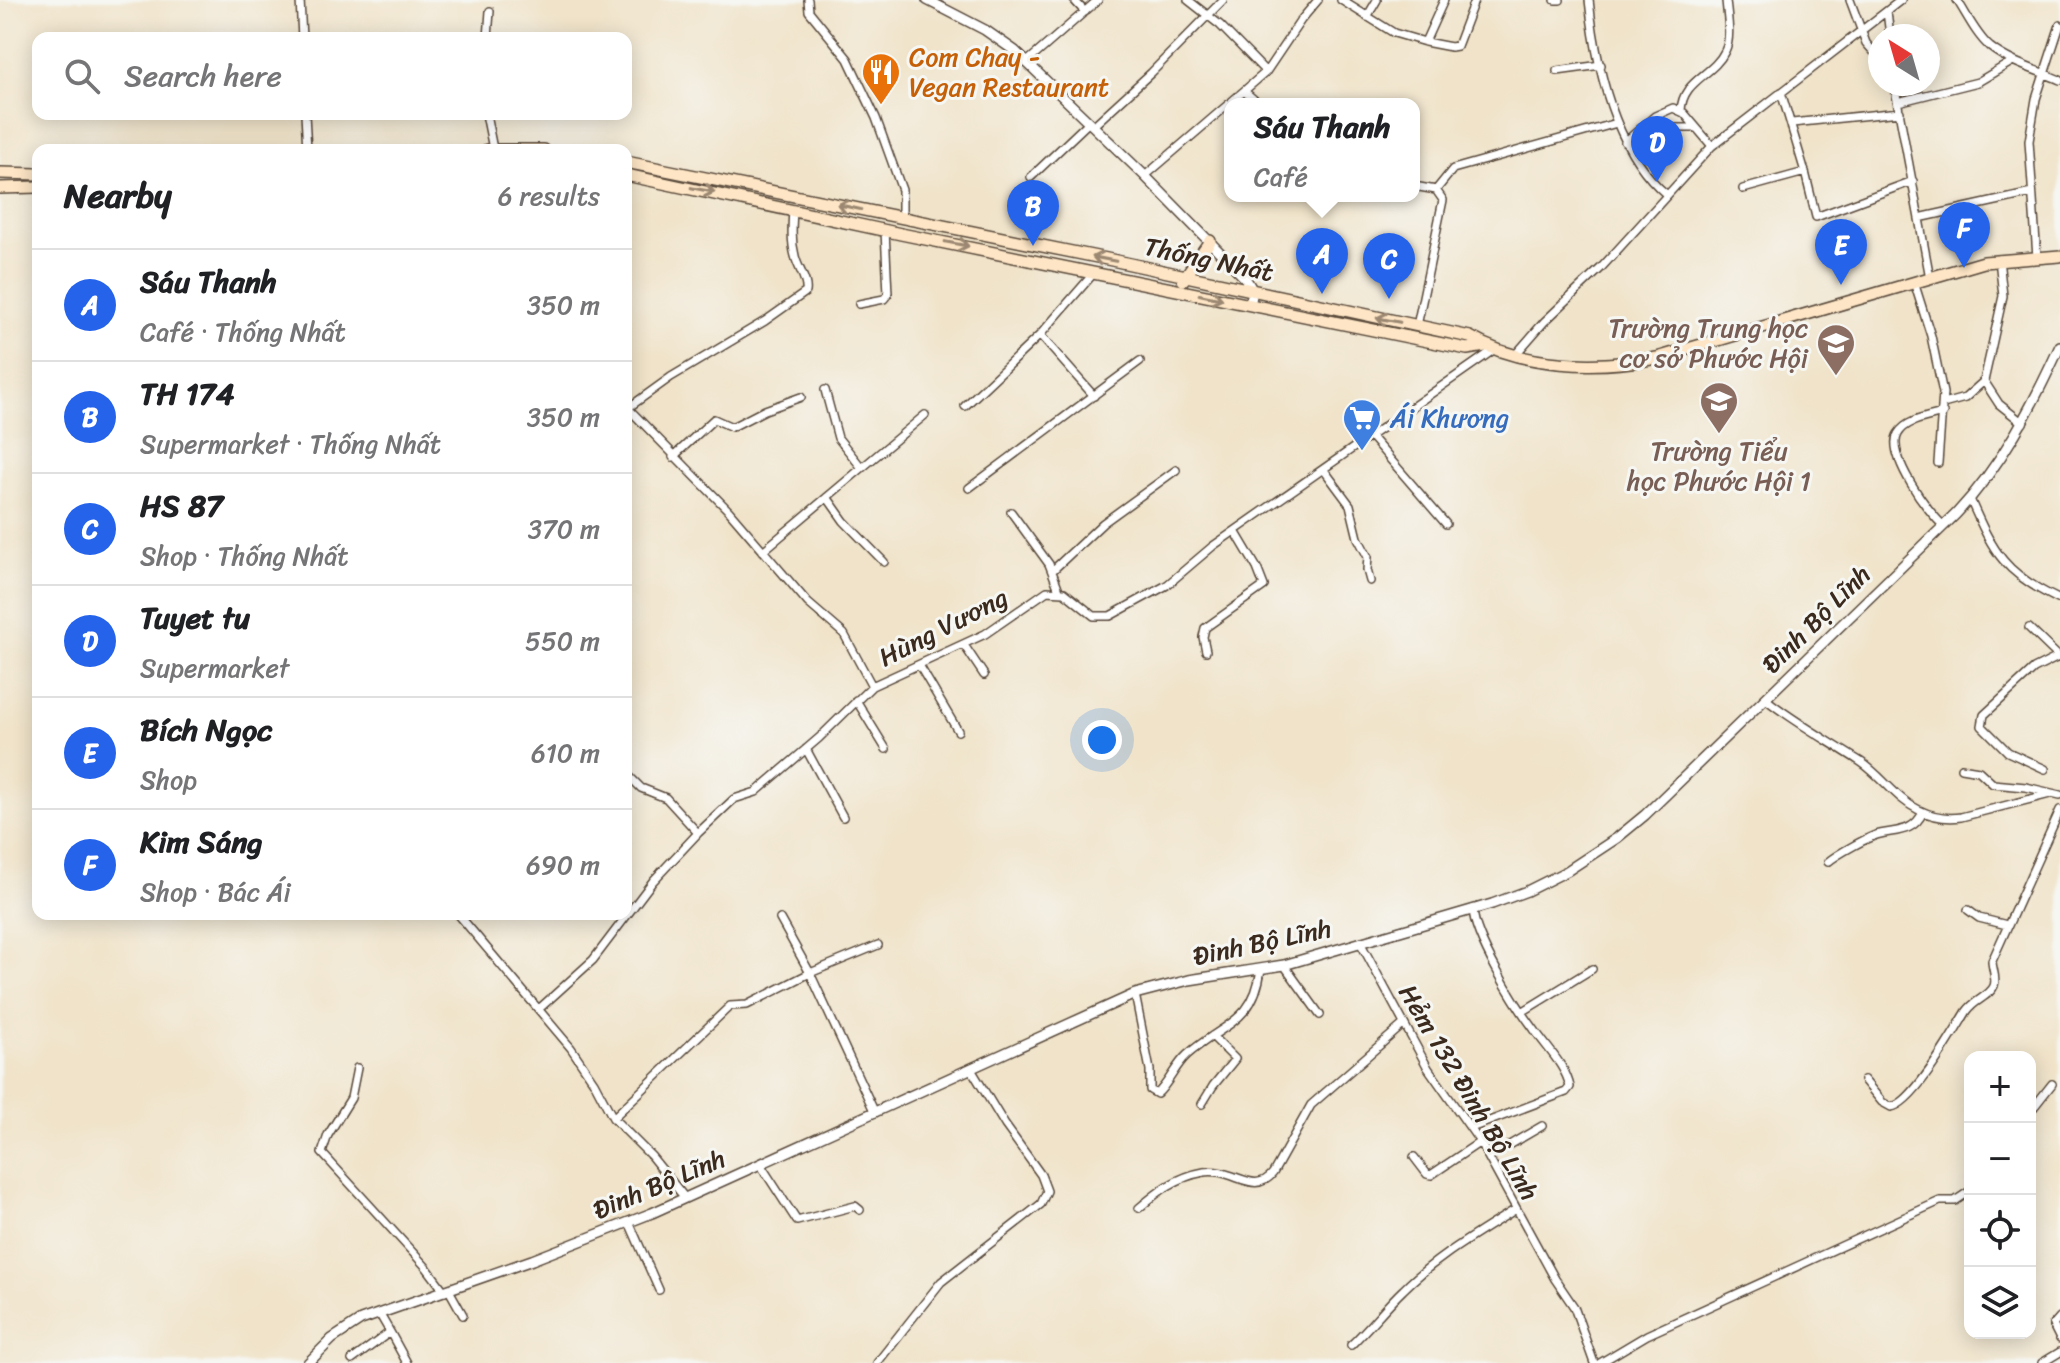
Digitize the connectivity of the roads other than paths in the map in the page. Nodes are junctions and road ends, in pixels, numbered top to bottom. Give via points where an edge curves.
1 (300, 0) edge
2 (808, 0) edge
3 (927, 0) edge
4 (1074, 0) edge
5 (1098, 0) edge
6 (1188, 0) edge
7 (1223, 0) edge
8 (1318, 0) edge
9 (1341, 0) edge
10 (1377, 0) edge
11 (1444, 0) edge
12 (1589, 0) edge
13 (1726, 0) edge
14 (1850, 0) edge
15 (1901, 0) edge
16 (1957, 0) edge
17 (1474, 1) edge
18 (490, 11) dead end
19 (1887, 11) junction
20 (1085, 12) junction
21 (1208, 14) junction
22 (1367, 17) junction
23 (1889, 24) edge
24 (2060, 25) edge
25 (1860, 30) junction
26 (302, 32) edge
27 (488, 32) edge
28 (1425, 42) junction
29 (1868, 45) edge
30 (2013, 61) junction
31 (1027, 62) junction
32 (1601, 65) junction
33 (1557, 71) dead end
34 (1266, 72) junction
35 (2044, 72) junction
36 (2060, 80) edge
37 (1244, 91) junction
38 (1781, 92) junction
39 (1897, 96) edge
40 (1236, 98) edge
41 (1252, 98) edge
42 (1898, 102) junction
43 (1224, 108) edge
44 (1681, 111) junction
45 (1900, 112) junction
46 (305, 120) edge
47 (487, 120) edge
48 (1648, 122) junction
49 (1617, 123) junction
50 (1792, 123) junction
51 (1091, 124) junction
52 (1696, 128) junction
53 (1625, 142) junction
54 (307, 144) edge
55 (492, 144) edge
56 (1712, 146) junction
57 (632, 163) edge
58 (1805, 172) junction
59 (0, 173) edge
60 (32, 174) edge
61 (632, 176) edge
62 (1145, 176) junction
63 (1031, 177) dead end
64 (1913, 181) junction
65 (32, 187) edge
66 (1420, 187) edge
67 (0, 188) edge
68 (1743, 189) dead end
69 (1436, 190) junction
70 (2032, 193) junction
71 (1666, 194) junction
72 (793, 210) junction
73 (1919, 218) junction
74 (902, 219) junction
75 (933, 225) junction
76 (885, 230) junction
77 (930, 239) junction
78 (1210, 241) junction
79 (2060, 256) edge
80 (2037, 258) junction
81 (1999, 259) junction
82 (1095, 273) junction
83 (1184, 277) junction
84 (1930, 278) junction
85 (1914, 282) junction
86 (1178, 290) junction
87 (1253, 291) junction
88 (859, 304) dead end
89 (1250, 305) junction
90 (1417, 326) junction
91 (1040, 335) junction
92 (2060, 346) edge
93 (1490, 347) junction
94 (1516, 354) junction
95 (1140, 361) dead end
96 (1984, 381) junction
97 (825, 390) dead end
98 (1094, 396) junction
99 (801, 397) dead end
100 (632, 404) edge
101 (965, 406) dead end
102 (1943, 409) junction
103 (632, 412) edge
104 (925, 415) dead end
105 (2023, 423) junction
106 (1371, 437) junction
107 (673, 457) junction
108 (1938, 463) dead end
109 (862, 468) junction
110 (1176, 470) dead end
111 (1324, 470) junction
112 (969, 488) dead end
113 (827, 497) junction
114 (1970, 499) junction
115 (1011, 512) dead end
116 (1446, 524) dead end
117 (1944, 526) junction
118 (1235, 531) junction
119 (763, 551) junction
120 (884, 562) dead end
121 (1053, 570) junction
122 (1370, 581) dead end
123 (1059, 590) junction
124 (2060, 600) edge
125 (2029, 628) dead end
126 (964, 645) junction
127 (1206, 651) dead end
128 (2059, 658) edge
129 (919, 665) junction
130 (984, 675) dead end
131 (872, 686) junction
132 (856, 700) junction
133 (1767, 700) junction
134 (958, 731) dead end
135 (806, 749) junction
136 (886, 749) dead end
137 (1961, 768) dead end
138 (2045, 769) dead end
139 (632, 779) edge
140 (2050, 794) junction
141 (2060, 795) edge
142 (2060, 810) edge
143 (1923, 812) junction
144 (843, 817) dead end
145 (698, 833) junction
146 (1828, 862) dead end
147 (632, 909) edge
148 (1473, 909) junction
149 (1968, 910) dead end
150 (780, 919) dead end
151 (463, 920) edge
152 (623, 920) edge
153 (2007, 925) junction
154 (1360, 942) junction
155 (878, 945) dead end
156 (1284, 965) junction
157 (1261, 969) junction
158 (1592, 969) dead end
159 (810, 973) junction
160 (1135, 994) junction
161 (540, 1008) junction
162 (1522, 1012) junction
163 (1320, 1015) dead end
164 (1404, 1024) junction
165 (1212, 1036) junction
166 (357, 1068) dead end
167 (971, 1069) junction
168 (1864, 1080) dead end
169 (2052, 1084) dead end
170 (1202, 1104) dead end
171 (2036, 1104) edge
172 (875, 1113) junction
173 (613, 1118) junction
174 (1542, 1126) dead end
175 (1471, 1128) junction
176 (1480, 1142) junction
177 (1414, 1157) dead end
178 (1489, 1157) junction
179 (760, 1164) junction
180 (1964, 1195) edge
181 (685, 1198) junction
182 (1139, 1208) dead end
183 (1516, 1209) junction
184 (860, 1210) dead end
185 (629, 1222) junction
186 (659, 1290) dead end
187 (447, 1291) junction
188 (379, 1313) junction
189 (463, 1315) dead end
190 (2060, 1317) edge
191 (390, 1332) junction
192 (2060, 1339) edge
193 (1351, 1345) dead end
194 (2060, 1352) edge
195 (352, 1360) dead end
196 (308, 1363) edge
197 (407, 1363) edge
198 (877, 1363) edge
199 (1594, 1363) edge
200 (1600, 1363) edge
201 (2042, 1363) edge

1 - 26 street
2 - 74 street via 811,15 842,50 876,118 902,190
3 - 31 street via 985,30
4 - 20 street
5 - 20 street
6 - 21 street
7 - 21 street
8 - 34 street
9 - 22 street
10 - 22 street
11 - 28 street
12 - 32 street
13 - 44 street via 1726,50 1689,86
14 - 25 street
15 - 19 street
16 - 30 street via 1984,41
17 - 28 street via 1457,46
18 - 27 street
19 - 23 street
19 - 25 street
20 - 31 street
21 - 34 street
21 - 51 street
22 - 28 street via 1403,37
24 - 35 street
25 - 29 street
25 - 38 street
30 - 35 street
30 - 42 street via 1978,82
31 - 51 street
32 - 33 street
32 - 49 street
34 - 37 street
35 - 36 street
35 - 70 street via 2029,141
37 - 40 street
37 - 41 street
38 - 50 street
38 - 56 street
39 - 42 street
42 - 45 street
43 - 62 street
44 - 48 street via 1667,109
44 - 52 street
45 - 50 street
45 - 64 street
46 - 54 street
47 - 55 street
48 - 52 street
48 - 53 street
49 - 53 street
49 - 69 street via 1453,169
50 - 58 street
51 - 62 street
51 - 63 street
52 - 56 street
53 - 71 street
56 - 71 street
74 -> 57 main road, Thống Nhất
58 - 64 street via 1816,217
58 - 68 street
59 - 60 main road
61 -> 72 main road, Thống Nhất
62 - 78 street
64 - 73 street
65 - 67 main road
66 - 69 street
69 - 90 street via 1443,200
70 - 73 street
70 - 80 street
71 - 94 street
72 - 76 main road, Thống Nhất
72 - 100 street via 795,256 806,292
73 - 84 street
74 - 75 main road, Thống Nhất
75 - 77 main road
83 -> 75 main road, Thống Nhất
76 - 77 main road, Thống Nhất
76 - 88 street via 888,294
77 -> 82 main road, Thống Nhất
78 - 83 main road
78 - 87 street
79 - 80 main road
80 - 81 main road
81 - 84 main road
81 - 96 street via 2003,296
82 - 86 main road, Thống Nhất
82 - 91 street
83 - 86 main road
83 - 87 main road, Thống Nhất
84 - 85 main road
85 - 94 main road via 1645,360 1564,362
85 - 102 street via 1941,380
86 -> 89 main road, Thống Nhất
87 - 89 street
90 -> 87 main road, Thống Nhất
89 - 93 main road, Thống Nhất via 1467,349
90 - 93 main road, Thống Nhất via 1470,337
91 - 98 street
91 - 101 street
92 - 105 street, Đinh Bộ Lĩnh
93 - 94 main road
93 - 106 street
95 - 98 street
96 - 102 street
96 - 105 street via 1999,404
97 - 109 street via 838,438
98 - 112 street
99 - 107 street via 732,427 714,419
102 - 108 street
102 - 117 street via 1905,426 1895,441 1918,495
103 - 107 street
104 - 109 street
105 - 114 street, Đinh Bộ Lĩnh
106 - 111 street
106 - 116 street
107 - 119 street
109 - 113 street
110 - 121 street via 1103,523
111 - 118 street
111 - 122 street via 1350,505 1368,557
113 - 119 street
113 - 120 street
114 - 117 street, Đinh Bộ Lĩnh
114 - 124 street via 2007,567
115 - 121 street
117 - 133 street, Đinh Bộ Lĩnh
118 - 123 street via 1167,585 1104,618
118 - 127 street via 1264,586 1205,628
119 - 131 street via 848,639
121 - 123 street
123 - 126 street, Hùng Vương via 1043,593
125 - 128 street
126 - 129 street, Hùng Vương
126 - 130 street
128 - 138 street via 2037,666 1981,722 2008,752
129 - 131 street, Hùng Vương
129 - 134 street
131 - 132 street, Hùng Vương
132 - 135 street, Hùng Vương
132 - 136 street
133 - 143 street via 1860,761
133 - 148 street, Đinh Bộ Lĩnh via 1617,838 1547,882
135 - 144 street
135 - 145 street, Hùng Vương via 756,792 734,799
137 - 140 street via 1979,771 1993,784
139 - 145 street via 666,798
140 - 141 street
140 - 143 street via 1950,819
142 - 153 street
143 - 146 street via 1915,825 1877,835
145 - 147 street, Hùng Vương
148 - 154 street, Đinh Bộ Lĩnh
148 - 162 street via 1479,937
149 - 153 street
150 - 159 street
151 - 161 street
152 - 161 street, Hùng Vương via 593,960
153 - 168 street via 1992,961 1993,988 1973,1003 1905,1101 1887,1105
154 - 156 street, Đinh Bộ Lĩnh
154 - 164 street, Hẻm 132 Đinh Bộ Lĩnh
155 - 159 street
156 - 157 street, Đinh Bộ Lĩnh
156 - 163 street
157 - 160 street, Đinh Bộ Lĩnh
157 - 165 street via 1253,1001
158 - 162 street
159 - 172 street
159 - 173 street via 747,1005 730,1006
160 - 165 street via 1152,1092 1160,1092 1185,1056
160 - 167 street, Đinh Bộ Lĩnh
161 - 173 street via 586,1070
162 - 175 street via 1566,1075 1569,1090
164 - 175 street, Hẻm 132 Đinh Bộ Lĩnh
164 - 182 street via 1311,1105 1264,1182 1206,1171 1173,1181
165 - 170 street via 1235,1059
166 - 187 street via 351,1098 322,1153
167 - 172 street, Đinh Bộ Lĩnh
167 - 198 street via 1046,1184 1045,1197 941,1282
169 - 171 street
172 - 179 street, Đinh Bộ Lĩnh
173 - 181 street
174 - 178 street
175 - 176 street, Hẻm 132 Đinh Bộ Lĩnh
176 - 177 street via 1431,1175
176 - 178 street, Hẻm 132 Đinh Bộ Lĩnh
178 - 183 street, Hẻm 132 Đinh Bộ Lĩnh
179 - 181 street, Đinh Bộ Lĩnh
179 - 184 street via 797,1221 855,1206
180 - 200 street via 1940,1201 1647,1335
181 - 185 street, Đinh Bộ Lĩnh
183 - 193 street via 1424,1271
183 - 199 street, Hẻm 132 Đinh Bộ Lĩnh via 1574,1307
185 - 186 street
185 - 187 street, Đinh Bộ Lĩnh
187 - 188 street, Đinh Bộ Lĩnh
187 - 189 street
188 - 191 street
188 - 196 street, Đinh Bộ Lĩnh via 342,1331
190 - 192 street via 2053,1325
191 - 195 street
191 - 197 street
194 - 201 street

